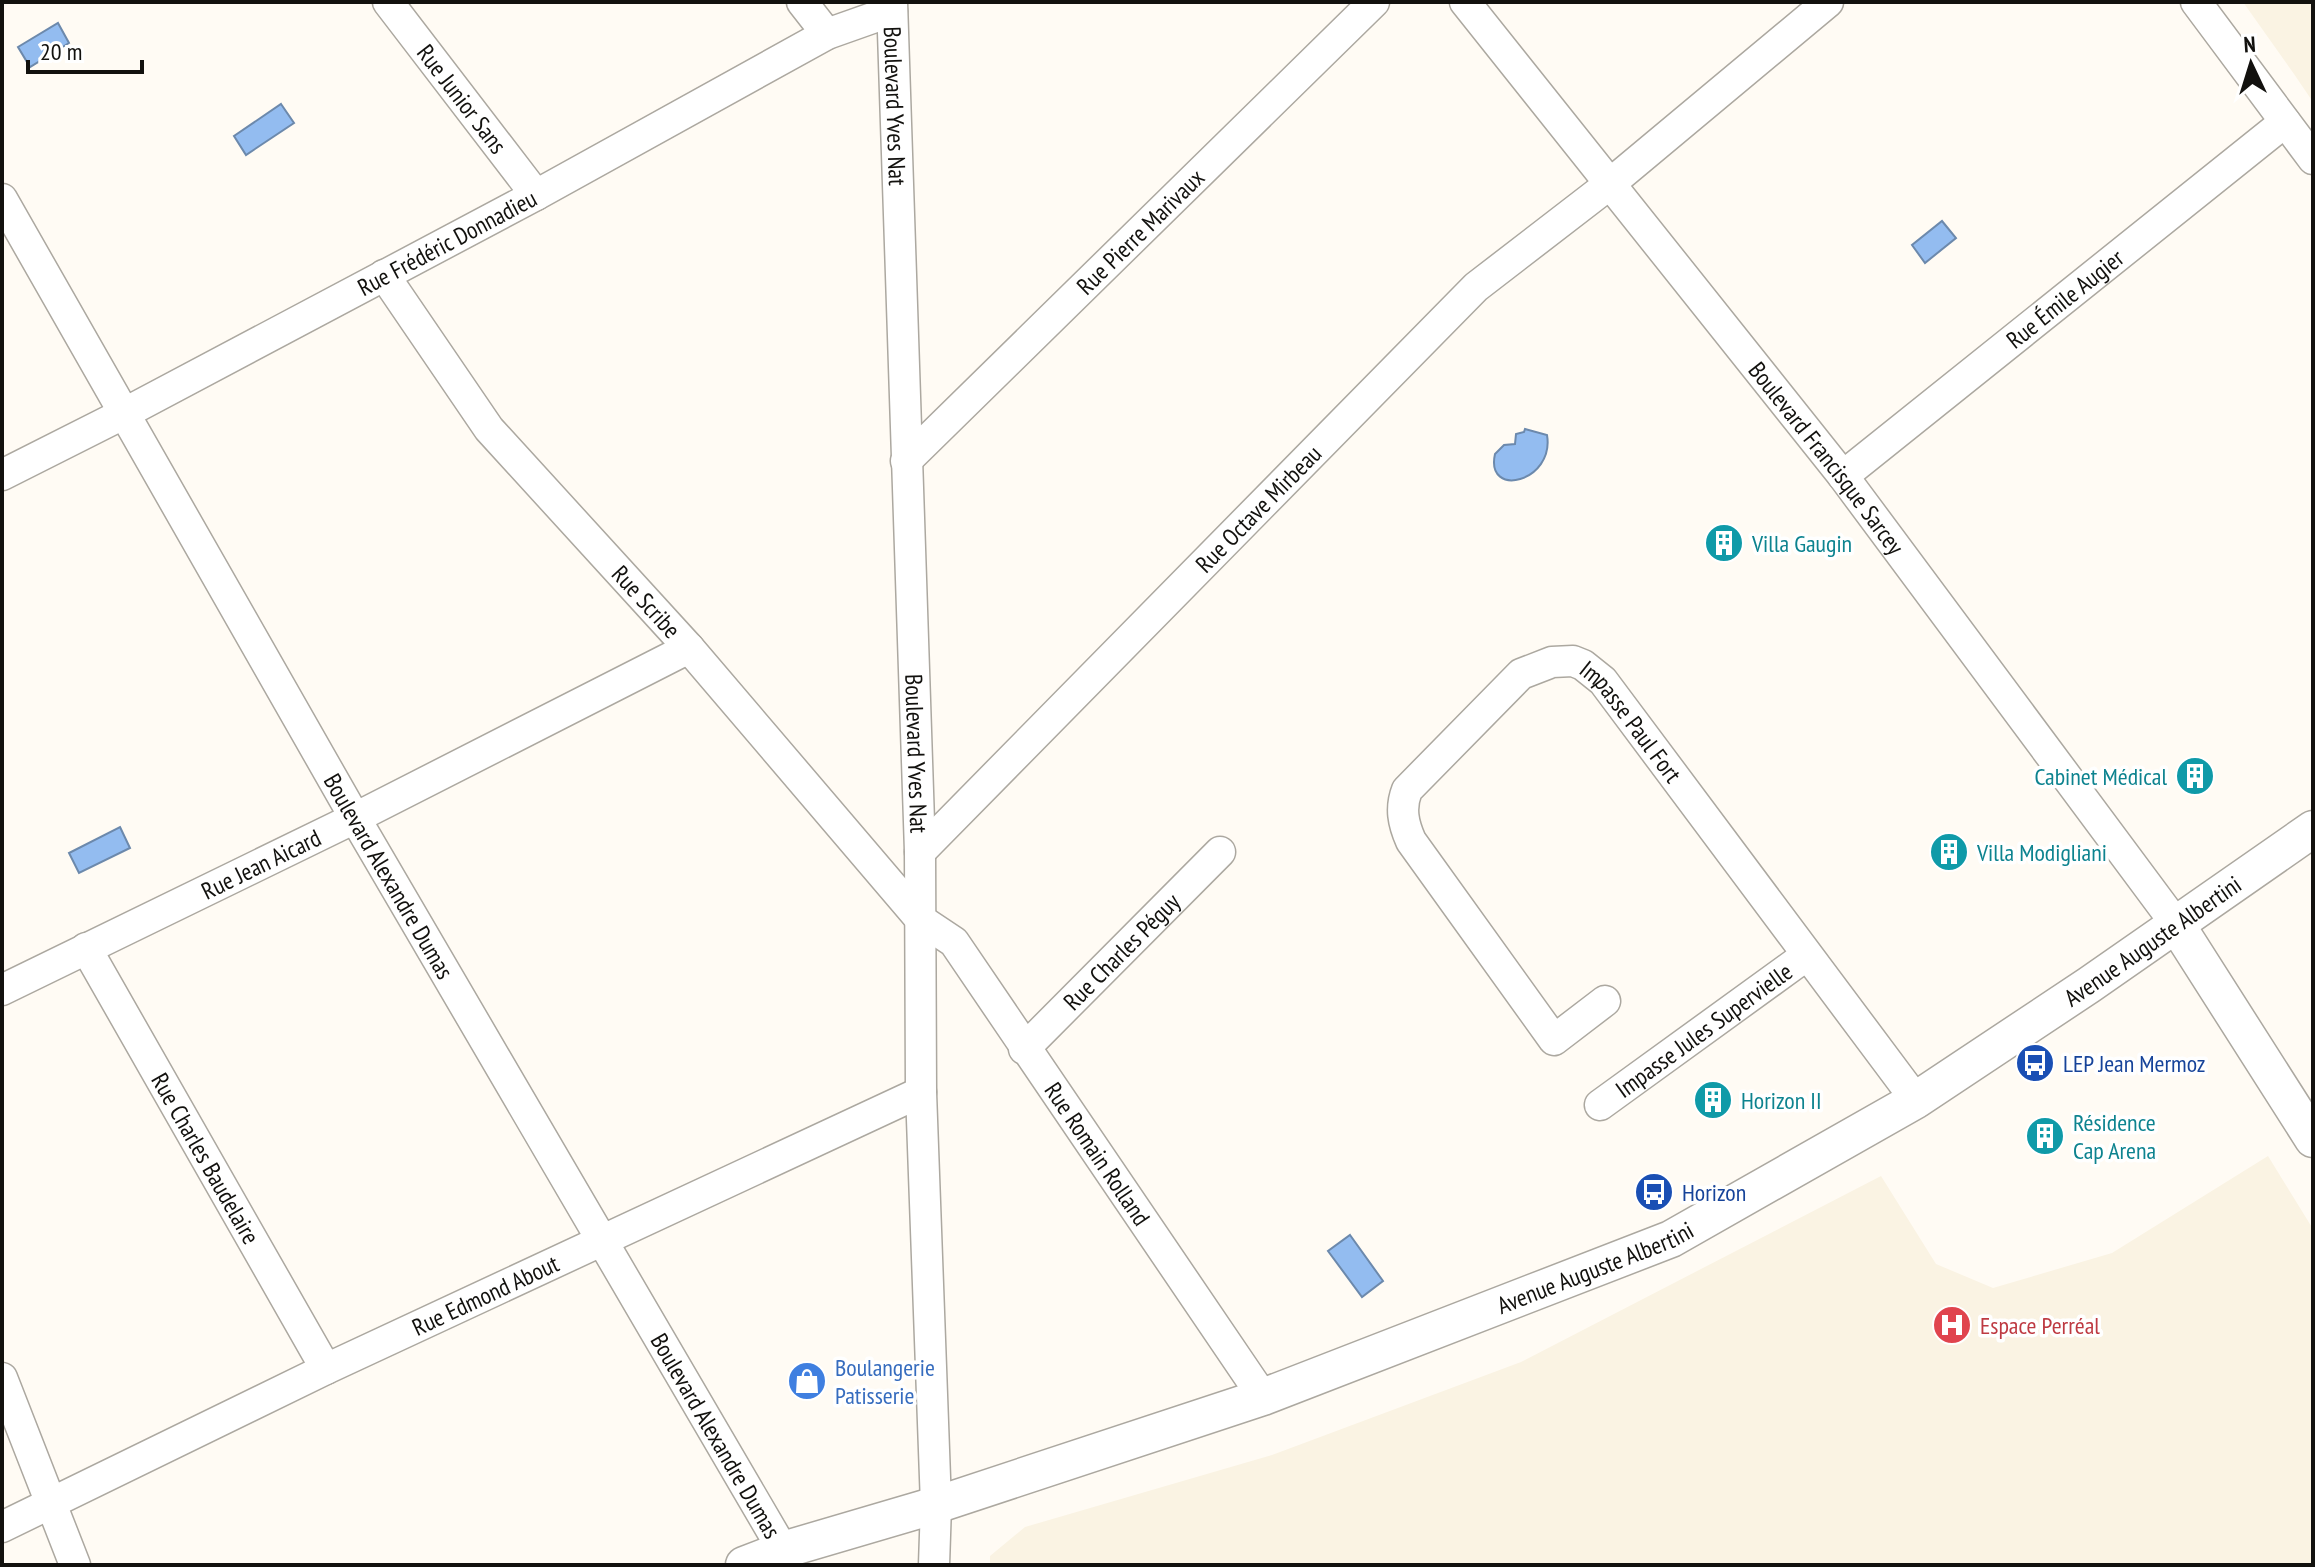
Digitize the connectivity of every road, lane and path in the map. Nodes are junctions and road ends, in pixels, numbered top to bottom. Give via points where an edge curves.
1 (388, 2) edge
2 (802, 2) edge
3 (1374, 2) edge
4 (1465, 2) edge
5 (1828, 2) edge
6 (2196, 2) edge
7 (892, 6) edge
8 (827, 34) junction
9 (2285, 122) junction
10 (2313, 159) edge
11 (1611, 183) junction
12 (536, 195) junction
13 (2, 199) edge
14 (384, 275) junction
15 (125, 413) junction
16 (906, 461) junction
17 (2, 475) edge
18 (1843, 476) junction
19 (689, 648) junction
20 (355, 818) junction
21 (2313, 829) edge
22 (920, 852) junction
23 (1220, 852) dead end
24 (921, 920) junction
25 (2176, 924) junction
26 (86, 948) junction
27 (1807, 955) junction
28 (2, 990) edge
29 (1605, 1001) dead end
30 (1024, 1049) junction
31 (921, 1092) junction
32 (1916, 1100) junction
33 (1600, 1105) dead end
34 (2313, 1139) edge
35 (602, 1240) junction
36 (326, 1369) junction
37 (2, 1378) edge
38 (1263, 1397) junction
39 (50, 1505) junction
40 (936, 1505) junction
41 (2, 1527) edge
42 (783, 1550) junction
43 (75, 1565) edge
44 (744, 1565) edge
45 (934, 1565) edge

1 - 12 street, Rue Junior Sans
2 - 8 street
3 - 16 street, Rue Pierre Marivaux
4 - 11 street, Boulevard Francisque Sarcey
5 - 11 street, Rue Octave Mirbeau
6 - 9 street
7 - 8 street, Rue Frédéric Donnadieu
7 - 16 street, Boulevard Yves Nat
8 - 12 street, Rue Frédéric Donnadieu
9 - 10 street
9 - 18 street, Rue Émile Augier
11 - 18 street, Boulevard Francisque Sarcey
11 - 22 street, Rue Octave Mirbeau via 1476,287
12 - 14 street, Rue Frédéric Donnadieu
13 - 15 street, Boulevard Alexandre Dumas
14 - 15 street, Rue Frédéric Donnadieu
14 - 19 street, Rue Scribe via 489,429
15 - 17 street, Rue Frédéric Donnadieu
15 - 20 street, Boulevard Alexandre Dumas
16 - 22 street, Boulevard Yves Nat
18 - 25 street, Boulevard Francisque Sarcey
19 - 20 street, Rue Jean Aicard
19 - 24 street, Rue Scribe
20 - 26 street, Rue Jean Aicard
20 - 35 street, Boulevard Alexandre Dumas
21 - 25 street, Avenue Auguste Albertini
22 - 24 street, Boulevard Yves Nat
23 - 30 street, Rue Charles Péguy
24 - 30 street, Rue Romain Rolland via 954,942
24 - 31 street, Boulevard Yves Nat
25 - 32 street, Avenue Auguste Albertini
25 - 34 street
26 - 28 street, Rue Jean Aicard
26 - 36 street, Rue Charles Baudelaire
27 - 29 street, Impasse Paul Fort via 1603,681 1573,661 1552,662 1521,674 1407,790 1402,815 1411,841 1554,1040
27 - 32 street, Impasse Paul Fort
27 - 33 street, Impasse Jules Supervielle
30 - 38 street, Rue Romain Rolland
31 - 35 street, Rue Edmond About
31 - 40 street, Boulevard Yves Nat
32 - 38 street, Avenue Auguste Albertini via 1671,1239
35 - 36 street, Rue Edmond About
35 - 42 street, Boulevard Alexandre Dumas
36 - 39 street, Rue Edmond About
37 - 39 street
38 - 40 street, Avenue Auguste Albertini
39 - 41 street, Rue Edmond About
39 - 43 street
40 - 42 street, Avenue Auguste Albertini
40 - 45 street, Boulevard Yves Nat
42 - 44 street, Avenue Auguste Albertini

